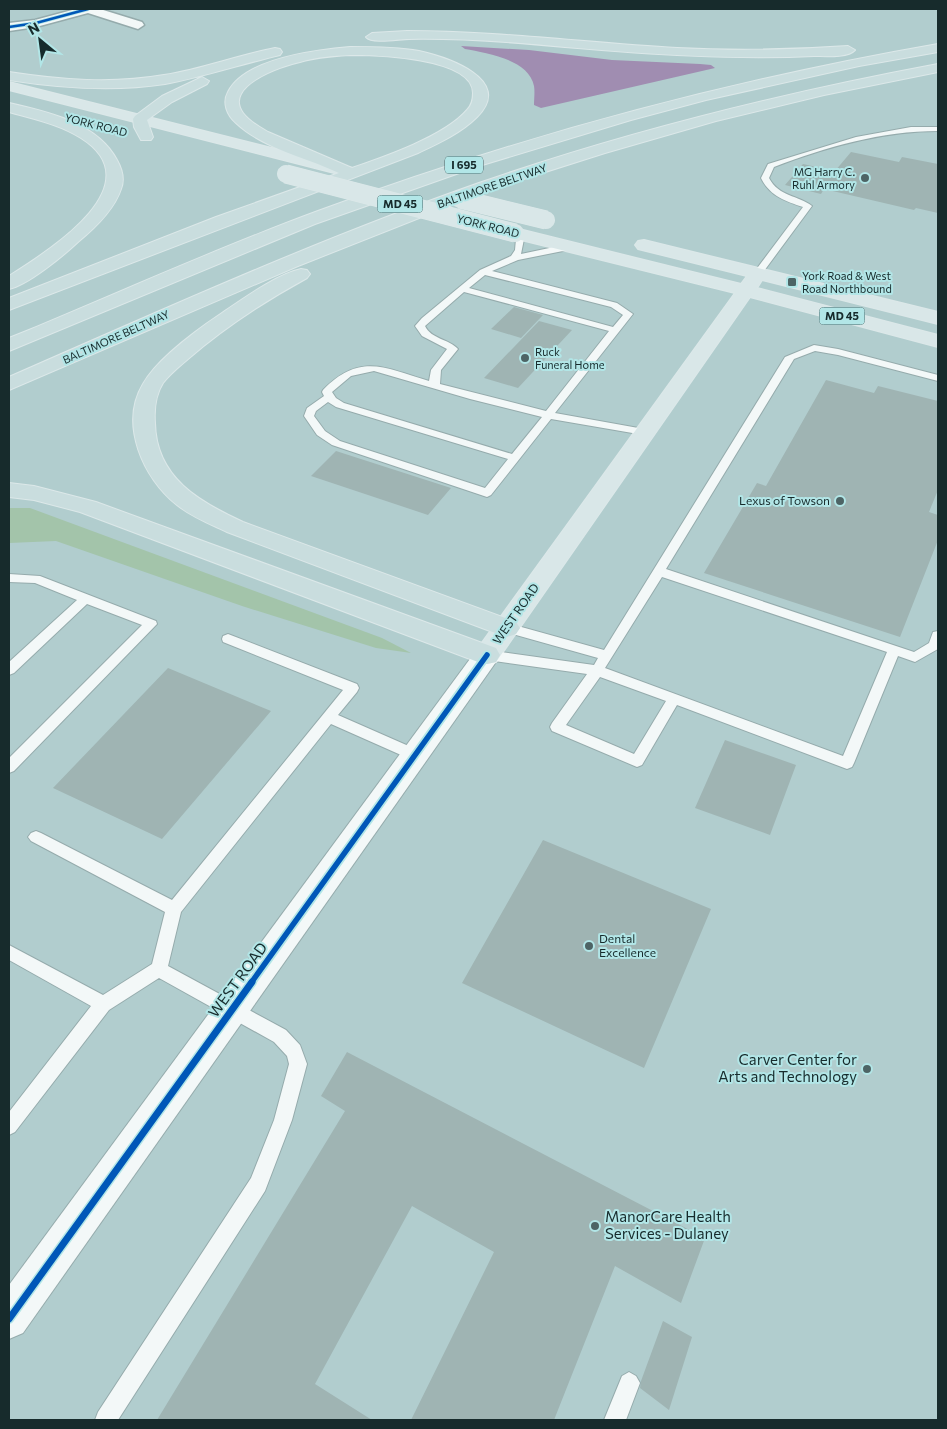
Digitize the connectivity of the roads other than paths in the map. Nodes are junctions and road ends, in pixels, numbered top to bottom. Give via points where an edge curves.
1 (89, 9) edge
2 (138, 25) dead end
3 (9, 27) edge
4 (938, 40) edge
5 (320, 44) junction
6 (938, 48) edge
7 (938, 68) edge
8 (9, 76) edge
9 (938, 79) edge
10 (9, 86) edge
11 (9, 103) edge
12 (9, 106) edge
13 (140, 119) junction
14 (100, 126) dead end
15 (938, 128) edge
16 (128, 133) dead end
17 (146, 137) junction
18 (164, 142) dead end
19 (603, 149) junction
20 (323, 163) junction
21 (267, 169) dead end
22 (487, 186) junction
23 (565, 225) dead end
24 (515, 233) junction
25 (632, 242) dead end
26 (573, 246) junction
27 (515, 258) junction
28 (484, 272) junction
29 (758, 273) junction
30 (9, 284) edge
31 (464, 288) junction
32 (745, 290) junction
33 (9, 304) edge
34 (938, 318) edge
35 (615, 330) junction
36 (938, 341) edge
37 (9, 345) edge
38 (938, 378) edge
39 (9, 384) edge
40 (435, 384) junction
41 (330, 396) junction
42 (548, 415) junction
43 (644, 432) junction
44 (514, 458) junction
45 (9, 490) edge
46 (658, 571) junction
47 (9, 578) edge
48 (86, 598) junction
49 (507, 628) junction
50 (938, 635) edge
51 (228, 639) dead end
52 (894, 650) junction
53 (487, 655) junction
54 (607, 656) junction
55 (9, 670) edge
56 (596, 670) junction
57 (674, 699) junction
58 (328, 717) junction
59 (415, 755) junction
60 (9, 767) edge
61 (36, 837) dead end
62 (174, 909) junction
63 (9, 952) edge
64 (159, 970) junction
65 (103, 1004) junction
66 (232, 1009) junction
67 (9, 1126) edge
68 (9, 1319) edge
69 (629, 1383) dead end
70 (106, 1420) edge
71 (615, 1420) edge

1 - 2 street
1 - 3 street
4 - 5 highway via 879,48 773,54 660,51 468,35 392,36
5 - 8 highway via 270,53 180,77 139,82 88,85
5 - 13 highway via 274,55 212,76
6 - 37 highway, I 695 via 721,92 453,168 320,216
7 - 19 highway, BALTIMORE BELTWAY / I 695 via 760,106
9 - 19 highway via 760,112
10 - 13 main road, YORK ROAD / MD 45
11 - 14 main road, YORK ROAD
12 - 30 highway via 76,129 93,140 110,160 115,174 114,189 89,222
13 - 17 highway
13 - 20 main road, YORK ROAD / MD 45
15 - 29 lane via 880,133 771,166 765,178 775,192 808,206
16 - 17 main road, YORK ROAD
17 - 18 main road, YORK ROAD
19 - 22 highway, BALTIMORE BELTWAY / I 695
20 - 23 main road, YORK ROAD / MD 45, bridge
20 - 33 highway via 240,120 232,110 235,90 253,75 284,62 330,53 368,51 437,60 464,72 480,87 483,97 466,122 421,146 191,231
21 - 24 main road, YORK ROAD / MD 45, bridge
22 - 39 highway, BALTIMORE BELTWAY / I 695 via 244,281
22 - 49 highway via 328,261 239,309 204,334 153,384 143,410 143,430 149,452 161,473 179,495 204,513 235,528
24 - 26 main road, YORK ROAD / MD 45
24 - 27 lane via 520,239
25 - 29 main road, MD 45
26 - 27 lane
26 - 32 main road, YORK ROAD / MD 45
27 - 28 lane
28 - 31 lane
28 - 35 lane via 614,305 628,314
29 - 32 main road, WEST ROAD
29 - 34 main road, MD 45
31 - 35 lane
31 - 40 lane via 420,326 422,332 448,344 453,350 436,370
32 - 36 main road, YORK ROAD / MD 45
32 - 43 main road, WEST ROAD
35 - 42 lane
38 - 46 lane via 814,348 790,357
40 - 41 lane via 374,368 357,368 326,392
40 - 42 lane
41 - 44 lane via 340,405
41 - 44 lane via 311,410 309,416 321,433 336,443 487,493
42 - 43 lane
42 - 44 lane
43 - 49 main road, WEST ROAD
45 - 53 highway via 88,506
46 - 52 lane
46 - 54 lane
47 - 48 lane via 36,579
48 - 55 lane
48 - 60 lane via 151,624
49 - 53 main road, WEST ROAD
49 - 54 lane
50 - 52 lane via 934,646 915,657
51 - 58 lane via 352,688
52 - 57 lane via 847,763
53 - 56 lane
53 - 59 street, WEST ROAD
54 - 56 lane
56 - 57 lane
56 - 57 lane via 557,727 637,761
58 - 59 lane
58 - 62 lane
59 - 66 street, WEST ROAD
61 - 62 lane
62 - 64 lane
63 - 65 lane
64 - 65 lane
64 - 66 lane
65 - 67 lane
66 - 68 street, WEST ROAD
66 - 70 lane via 280,1036 294,1051 298,1064 283,1120 258,1184
69 - 71 lane

